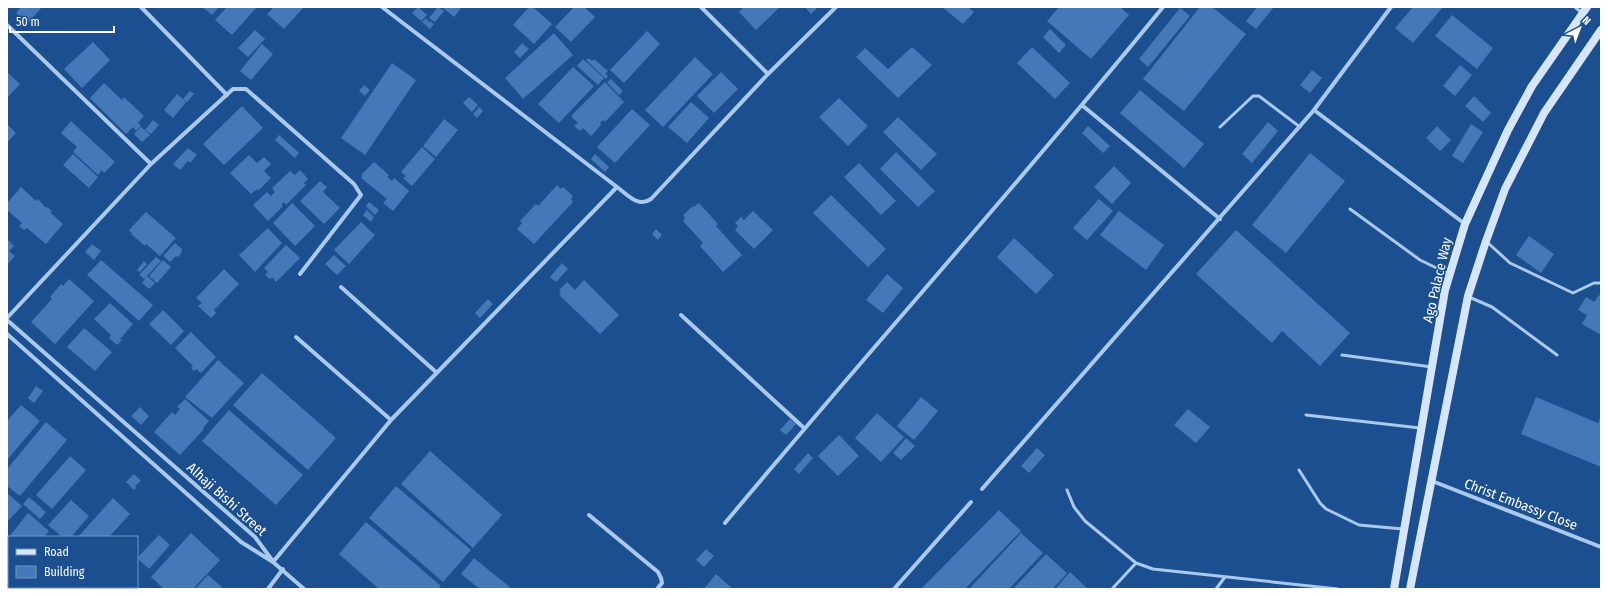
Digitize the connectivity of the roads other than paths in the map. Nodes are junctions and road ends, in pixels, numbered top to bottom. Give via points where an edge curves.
1 (141, 7) edge
2 (382, 7) edge
3 (701, 7) edge
4 (836, 7) edge
5 (1163, 7) edge
6 (1391, 7) edge
7 (1575, 7) edge
8 (1585, 10) edge
9 (7, 25) edge
10 (1601, 30) edge
11 (768, 74) junction
12 (227, 95) junction
13 (1083, 106) junction
14 (1314, 110) junction
15 (1220, 127) dead end
16 (1300, 127) junction
17 (150, 164) junction
18 (617, 187) junction
19 (1350, 209) dead end
20 (1220, 219) junction
21 (1465, 224) junction
22 (1486, 241) junction
23 (300, 274) dead end
24 (1450, 274) junction
25 (1601, 283) edge
26 (341, 287) dead end
27 (1468, 296) junction
28 (681, 314) dead end
29 (7, 319) edge
30 (7, 334) edge
31 (296, 337) dead end
32 (1342, 355) dead end
33 (1557, 355) dead end
34 (1432, 367) junction
35 (437, 373) junction
36 (1306, 416) dead end
37 (392, 420) junction
38 (804, 428) junction
39 (1422, 428) junction
40 (1299, 470) dead end
41 (1432, 481) junction
42 (982, 489) dead end
43 (1067, 490) dead end
44 (971, 502) dead end
45 (589, 515) dead end
46 (725, 523) dead end
47 (1405, 529) junction
48 (1601, 547) edge
49 (273, 562) junction
50 (1136, 562) junction
51 (282, 570) junction
52 (1225, 577) junction
53 (268, 589) edge
54 (304, 589) edge
55 (657, 589) edge
56 (894, 589) edge
57 (1112, 589) edge
58 (1216, 589) edge
59 (1338, 589) edge
60 (1394, 589) edge
61 (1410, 589) edge

1 - 12 street
2 - 18 street
3 - 11 street
4 - 11 street
5 - 13 street
6 - 14 street
7 - 8 lane
8 - 21 main road, Ago Palace Way via 1532,86 1487,173
9 - 17 street
10 - 22 main road via 1544,113 1505,189
11 - 18 street via 646,203 639,203
12 - 17 street
12 - 23 street via 233,89 246,89 354,184 361,195
13 - 20 street
13 - 38 street
14 - 16 street
14 - 21 street
15 - 16 lane via 1253,96 1259,96
16 - 20 street
17 - 29 street
18 - 35 street
19 - 24 lane via 1420,260
20 - 42 street
21 - 24 main road, Ago Palace Way
22 - 25 lane via 1510,262 1568,292 1573,293 1594,283
22 - 27 main road
24 - 34 main road, Ago Palace Way
26 - 35 street
27 - 33 lane via 1492,307
27 - 41 main road
28 - 38 street
29 - 49 street, Alhaji Bishi Street via 255,537
30 - 49 street, Alhaji Bishi Street via 241,542
31 - 37 street
32 - 34 lane
34 - 39 main road, Ago Palace Way
35 - 37 street
36 - 39 lane
37 - 49 street
38 - 46 street
39 - 47 main road, Ago Palace Way
40 - 47 lane via 1326,509 1359,525
41 - 48 street, Christ Embassy Close
41 - 61 main road
43 - 50 lane via 1074,507 1085,521
44 - 56 street
45 - 55 street via 658,572 662,583
47 - 60 main road, Ago Palace Way
49 - 51 street
50 - 52 lane via 1153,569
50 - 57 lane
51 - 53 street
51 - 54 street
52 - 58 lane
52 - 59 lane

